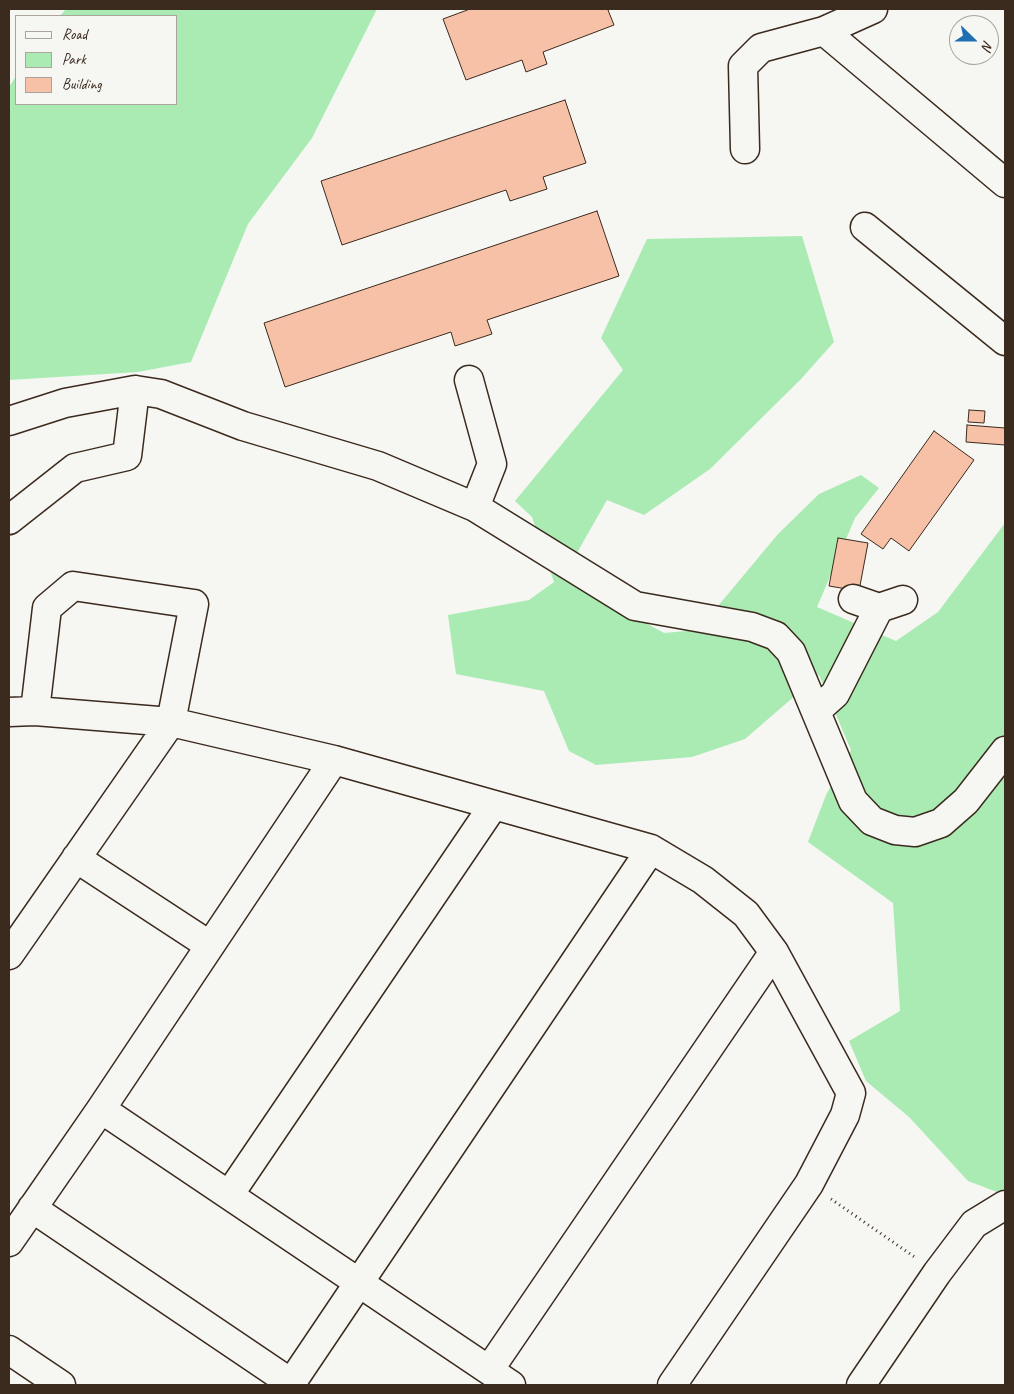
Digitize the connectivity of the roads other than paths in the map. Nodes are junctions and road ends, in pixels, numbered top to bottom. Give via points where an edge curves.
1 (874, 9) edge
2 (824, 31) junction
3 (746, 149) dead end
4 (1005, 183) edge
5 (865, 227) dead end
6 (999, 327) edge
7 (469, 380) dead end
8 (135, 390) junction
9 (9, 421) edge
10 (475, 507) junction
11 (9, 520) edge
12 (853, 599) dead end
13 (816, 711) junction
14 (9, 712) edge
15 (36, 712) junction
16 (170, 722) junction
17 (1005, 751) edge
18 (334, 760) junction
19 (494, 806) junction
20 (651, 849) junction
21 (76, 858) junction
22 (209, 945) junction
23 (774, 952) junction
24 (9, 956) edge
25 (101, 1109) junction
26 (229, 1195) junction
27 (1005, 1205) edge
28 (32, 1208) junction
29 (9, 1242) edge
30 (359, 1283) junction
31 (9, 1350) edge
32 (500, 1378) edge
33 (61, 1385) edge
34 (292, 1385) edge
35 (672, 1385) edge
36 (861, 1385) edge

1 - 2 street
2 - 3 street via 761,48 743,66
2 - 4 street
5 - 6 street
7 - 10 street via 492,464
8 - 9 street via 65,403
8 - 10 street via 161,394 243,426 378,466
8 - 11 street via 127,456 75,468
10 - 13 street via 635,606 752,627 776,636 791,652
12 - 13 street via 891,604 835,694
13 - 17 street via 853,801 872,821 895,830 915,832 941,823 966,801
14 - 15 street
15 - 16 street
15 - 16 street via 47,608 73,586 194,604
16 - 18 street
16 - 21 street
18 - 19 street
18 - 22 street
19 - 20 street
19 - 26 street
20 - 23 street via 703,880 746,914
20 - 30 street
21 - 22 street
21 - 24 street
22 - 25 street
23 - 32 street
23 - 35 street via 851,1093 845,1115 809,1184
25 - 26 street
25 - 28 street
26 - 30 street
27 - 36 street via 974,1224
28 - 29 street
28 - 34 street
30 - 32 street
30 - 34 street
31 - 33 street

